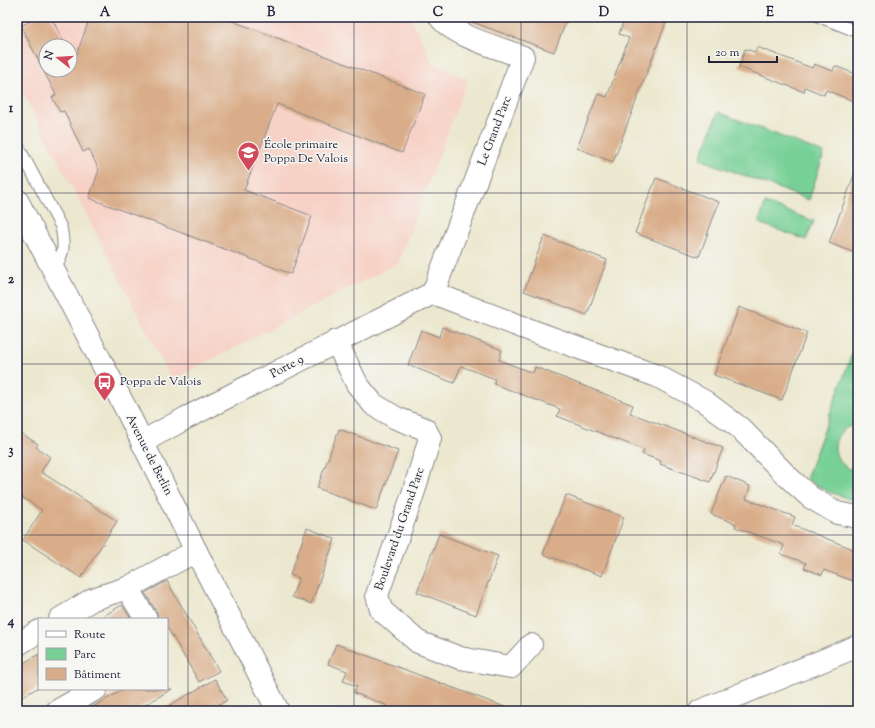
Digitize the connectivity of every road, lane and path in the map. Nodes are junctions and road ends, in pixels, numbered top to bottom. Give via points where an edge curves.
1 (440, 17) edge
2 (820, 17) edge
3 (858, 32) edge
4 (17, 144) edge
5 (17, 200) edge
6 (54, 271) junction
7 (433, 293) junction
8 (336, 341) junction
9 (142, 442) junction
10 (858, 517) edge
11 (196, 551) junction
12 (127, 588) junction
13 (62, 618) edge
14 (145, 618) edge
15 (38, 633) edge
16 (17, 644) edge
17 (532, 644) dead end
18 (858, 646) edge
19 (94, 690) edge
20 (57, 711) edge
21 (278, 711) edge
22 (700, 711) edge

1 - 7 street, Le Grand Parc via 461,34 523,57
2 - 3 lane
4 - 6 lane via 61,227 64,240 63,255
5 - 6 street, Avenue de Berlin
6 - 9 street, Avenue de Berlin
7 - 8 street, Porte 9
7 - 10 street via 657,376 704,401 740,428 810,496 837,513
8 - 9 street, Porte 9
8 - 17 street, Boulevard du Grand Parc via 357,384 373,404 396,418 425,429 430,438 377,595 381,610 418,642 460,658 511,667
9 - 11 street, Avenue de Berlin
11 - 12 street
11 - 21 street, Avenue de Berlin
12 - 13 street via 93,599
12 - 14 street
15 - 16 street
18 - 22 street
19 - 20 street

